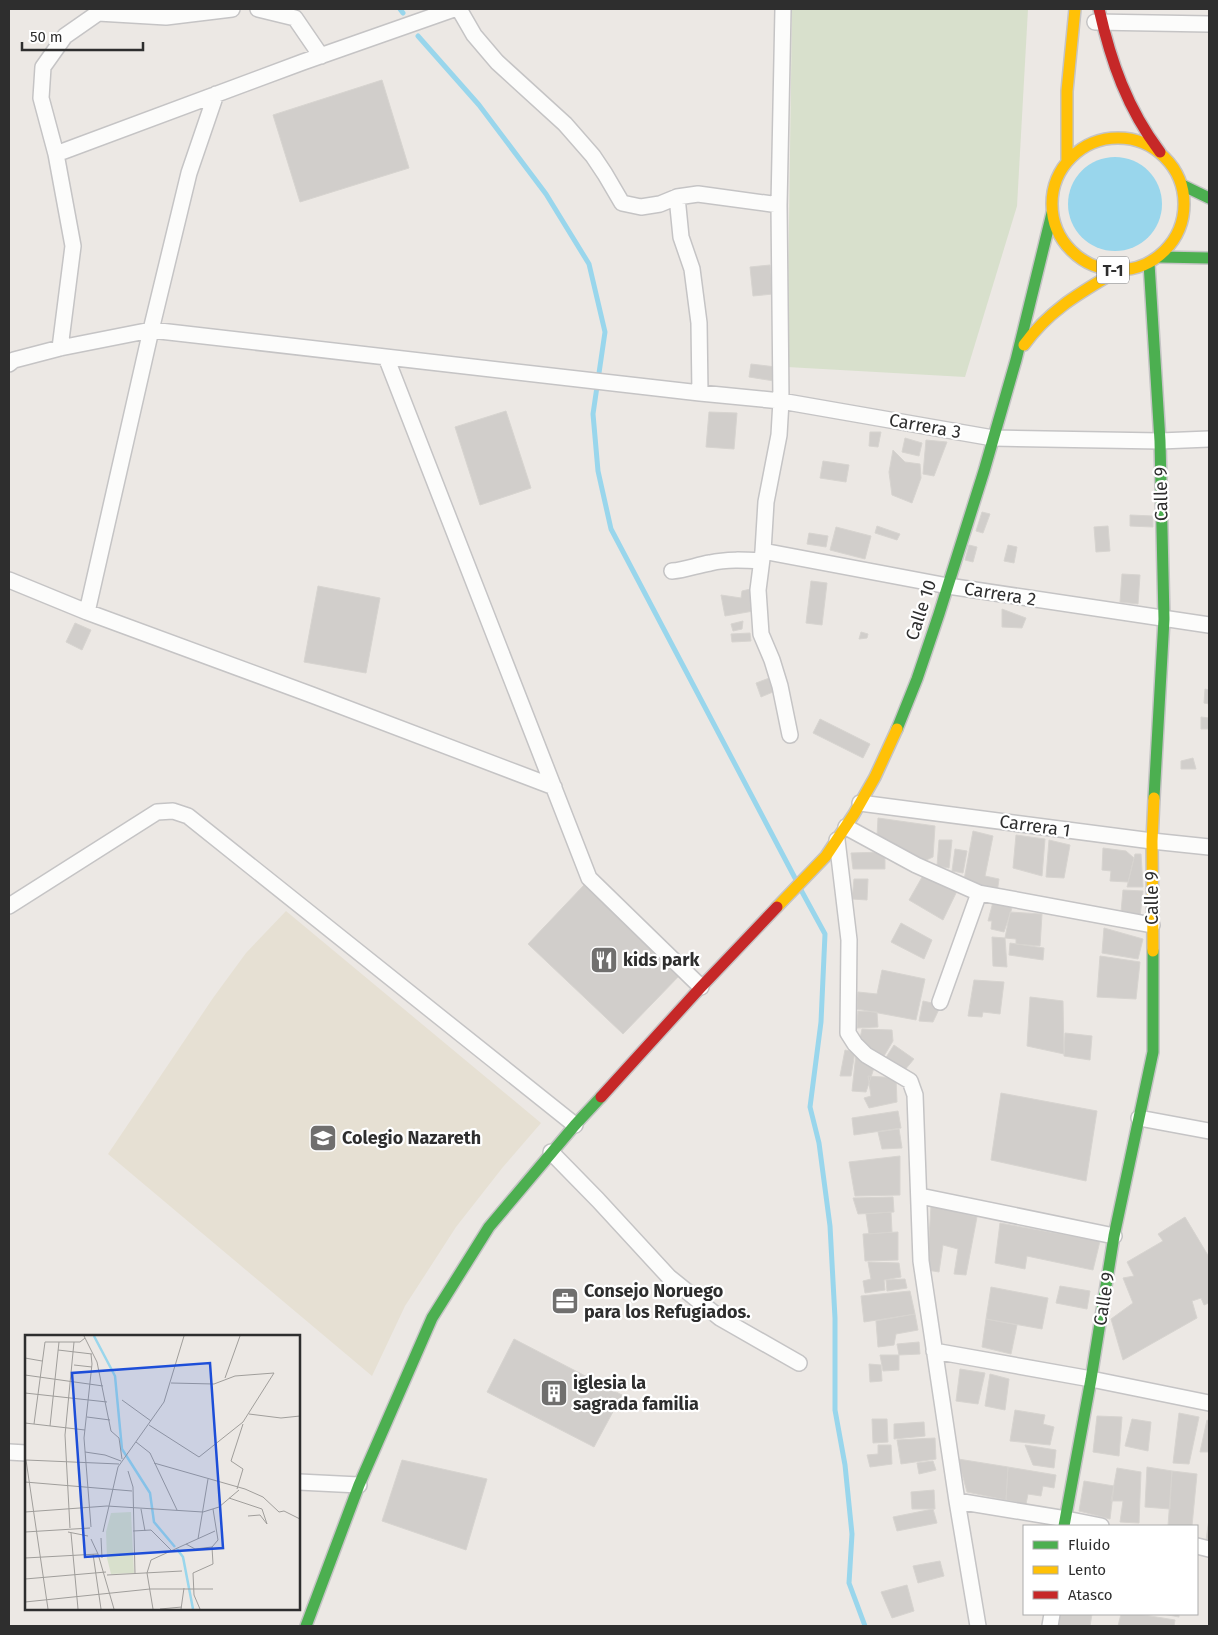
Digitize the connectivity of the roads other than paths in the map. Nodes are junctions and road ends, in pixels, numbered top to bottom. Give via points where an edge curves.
1 (232, 9) edge
2 (258, 9) edge
3 (454, 9) edge
4 (459, 9) edge
5 (783, 9) edge
6 (98, 11) edge
7 (1101, 15) edge
8 (1147, 15) edge
9 (1074, 16) edge
10 (1209, 24) edge
11 (321, 56) junction
12 (216, 94) junction
13 (1161, 153) junction
14 (56, 154) junction
15 (1067, 161) junction
16 (1182, 185) junction
17 (677, 197) junction
18 (1209, 198) edge
19 (779, 205) junction
20 (1052, 213) junction
21 (1209, 258) edge
22 (1154, 260) junction
23 (1117, 271) junction
24 (152, 330) junction
25 (60, 348) junction
26 (386, 357) junction
27 (1016, 360) junction
28 (9, 364) edge
29 (700, 393) junction
30 (781, 401) junction
31 (993, 438) junction
32 (1209, 439) edge
33 (1160, 441) junction
34 (762, 556) junction
35 (672, 571) dead end
36 (9, 580) edge
37 (948, 586) junction
38 (87, 612) junction
39 (1164, 619) junction
40 (1209, 625) edge
41 (790, 735) dead end
42 (554, 787) junction
43 (860, 803) junction
44 (841, 833) junction
45 (1152, 842) junction
46 (1209, 848) edge
47 (979, 893) junction
48 (9, 906) edge
49 (1152, 925) junction
50 (701, 987) junction
51 (940, 1002) dead end
52 (1139, 1118) junction
53 (575, 1125) junction
54 (1209, 1131) edge
55 (551, 1152) junction
56 (920, 1196) junction
57 (1114, 1236) junction
58 (934, 1351) junction
59 (799, 1363) dead end
60 (1091, 1379) junction
61 (1209, 1403) edge
62 (9, 1452) edge
63 (25, 1454) edge
64 (300, 1482) edge
65 (359, 1485) junction
66 (957, 1501) junction
67 (1065, 1523) edge
68 (1089, 1525) edge
69 (306, 1626) edge
70 (978, 1626) edge

1 - 6 street via 166,17
2 - 11 street via 295,18
3 - 11 street
4 - 17 street via 474,35 497,62 565,124 593,156 622,203 642,207
5 - 19 street
6 - 14 street via 65,36 43,67 41,98
7 - 8 street
7 - 9 street
7 - 13 main road, T-1 via 1126,98
8 - 10 street
9 - 15 main road, T-1 via 1067,91
11 - 12 street
12 - 14 street
12 - 24 street via 189,173
13 - 15 main road, T-1 via 1143,143 1123,138 1102,140 1083,148
13 - 16 main road, T-1 via 1174,168
14 - 25 street via 73,246
15 - 20 main road, T-1 via 1057,176 1052,194
16 - 18 main road
16 - 22 main road, T-1 via 1185,205 1182,224 1173,242
17 - 19 street via 698,194
17 - 29 street via 681,237 692,270 699,322
19 - 30 street
20 - 23 main road, T-1 via 1057,231 1081,260 1098,268
20 - 27 main road, Calle 10
21 - 22 main road, T-1
22 - 23 main road, T-1
22 - 33 main road, Calle 9
23 - 27 main road, Calle 10 via 1044,319
24 - 25 street, Carrera 3
24 - 26 street, Carrera 3
24 - 38 street
25 - 28 street, Carrera 3
26 - 29 street, Carrera 3
26 - 42 street
27 - 31 main road, Calle 10
29 - 30 street, Carrera 3
30 - 31 street, Carrera 3
30 - 34 street via 779,435 766,502
31 - 33 street, Carrera 3
31 - 37 main road, Calle 10
32 - 33 street, Carrera 3
33 - 39 main road, Calle 9
34 - 35 street, Carrera 2
34 - 37 street, Carrera 2
34 - 41 street via 758,590 761,634 780,686
36 - 38 street
37 - 39 street, Carrera 2
37 - 43 main road, Calle 10 via 896,731
38 - 42 street
39 - 40 street, Carrera 2
39 - 45 main road, Calle 9
42 - 50 street via 589,878
43 - 44 main road, Calle 10
43 - 45 street, Carrera 1
44 - 47 street
44 - 50 main road, Calle 10 via 826,856
44 - 56 street via 849,940 848,1033 866,1055 910,1081 914,1088
45 - 46 street, Carrera 1
45 - 49 main road, Calle 9
47 - 49 street
47 - 51 street
48 - 53 street via 157,812 173,811 188,816
49 - 52 main road, Calle 9 via 1153,1052
50 - 53 main road, Calle 10
52 - 54 street
52 - 57 main road, Calle 9
53 - 55 main road, Calle 10
55 - 59 street via 669,1278 720,1318
55 - 65 main road, Calle 10 via 489,1227 432,1318
56 - 57 street
56 - 58 street via 921,1262
57 - 60 main road, Calle 9
58 - 60 street
58 - 66 street
60 - 61 street
60 - 67 main road, Calle 9
62 - 63 street
64 - 65 street
65 - 69 main road, Calle 10
66 - 67 street
66 - 70 street
67 - 68 street

